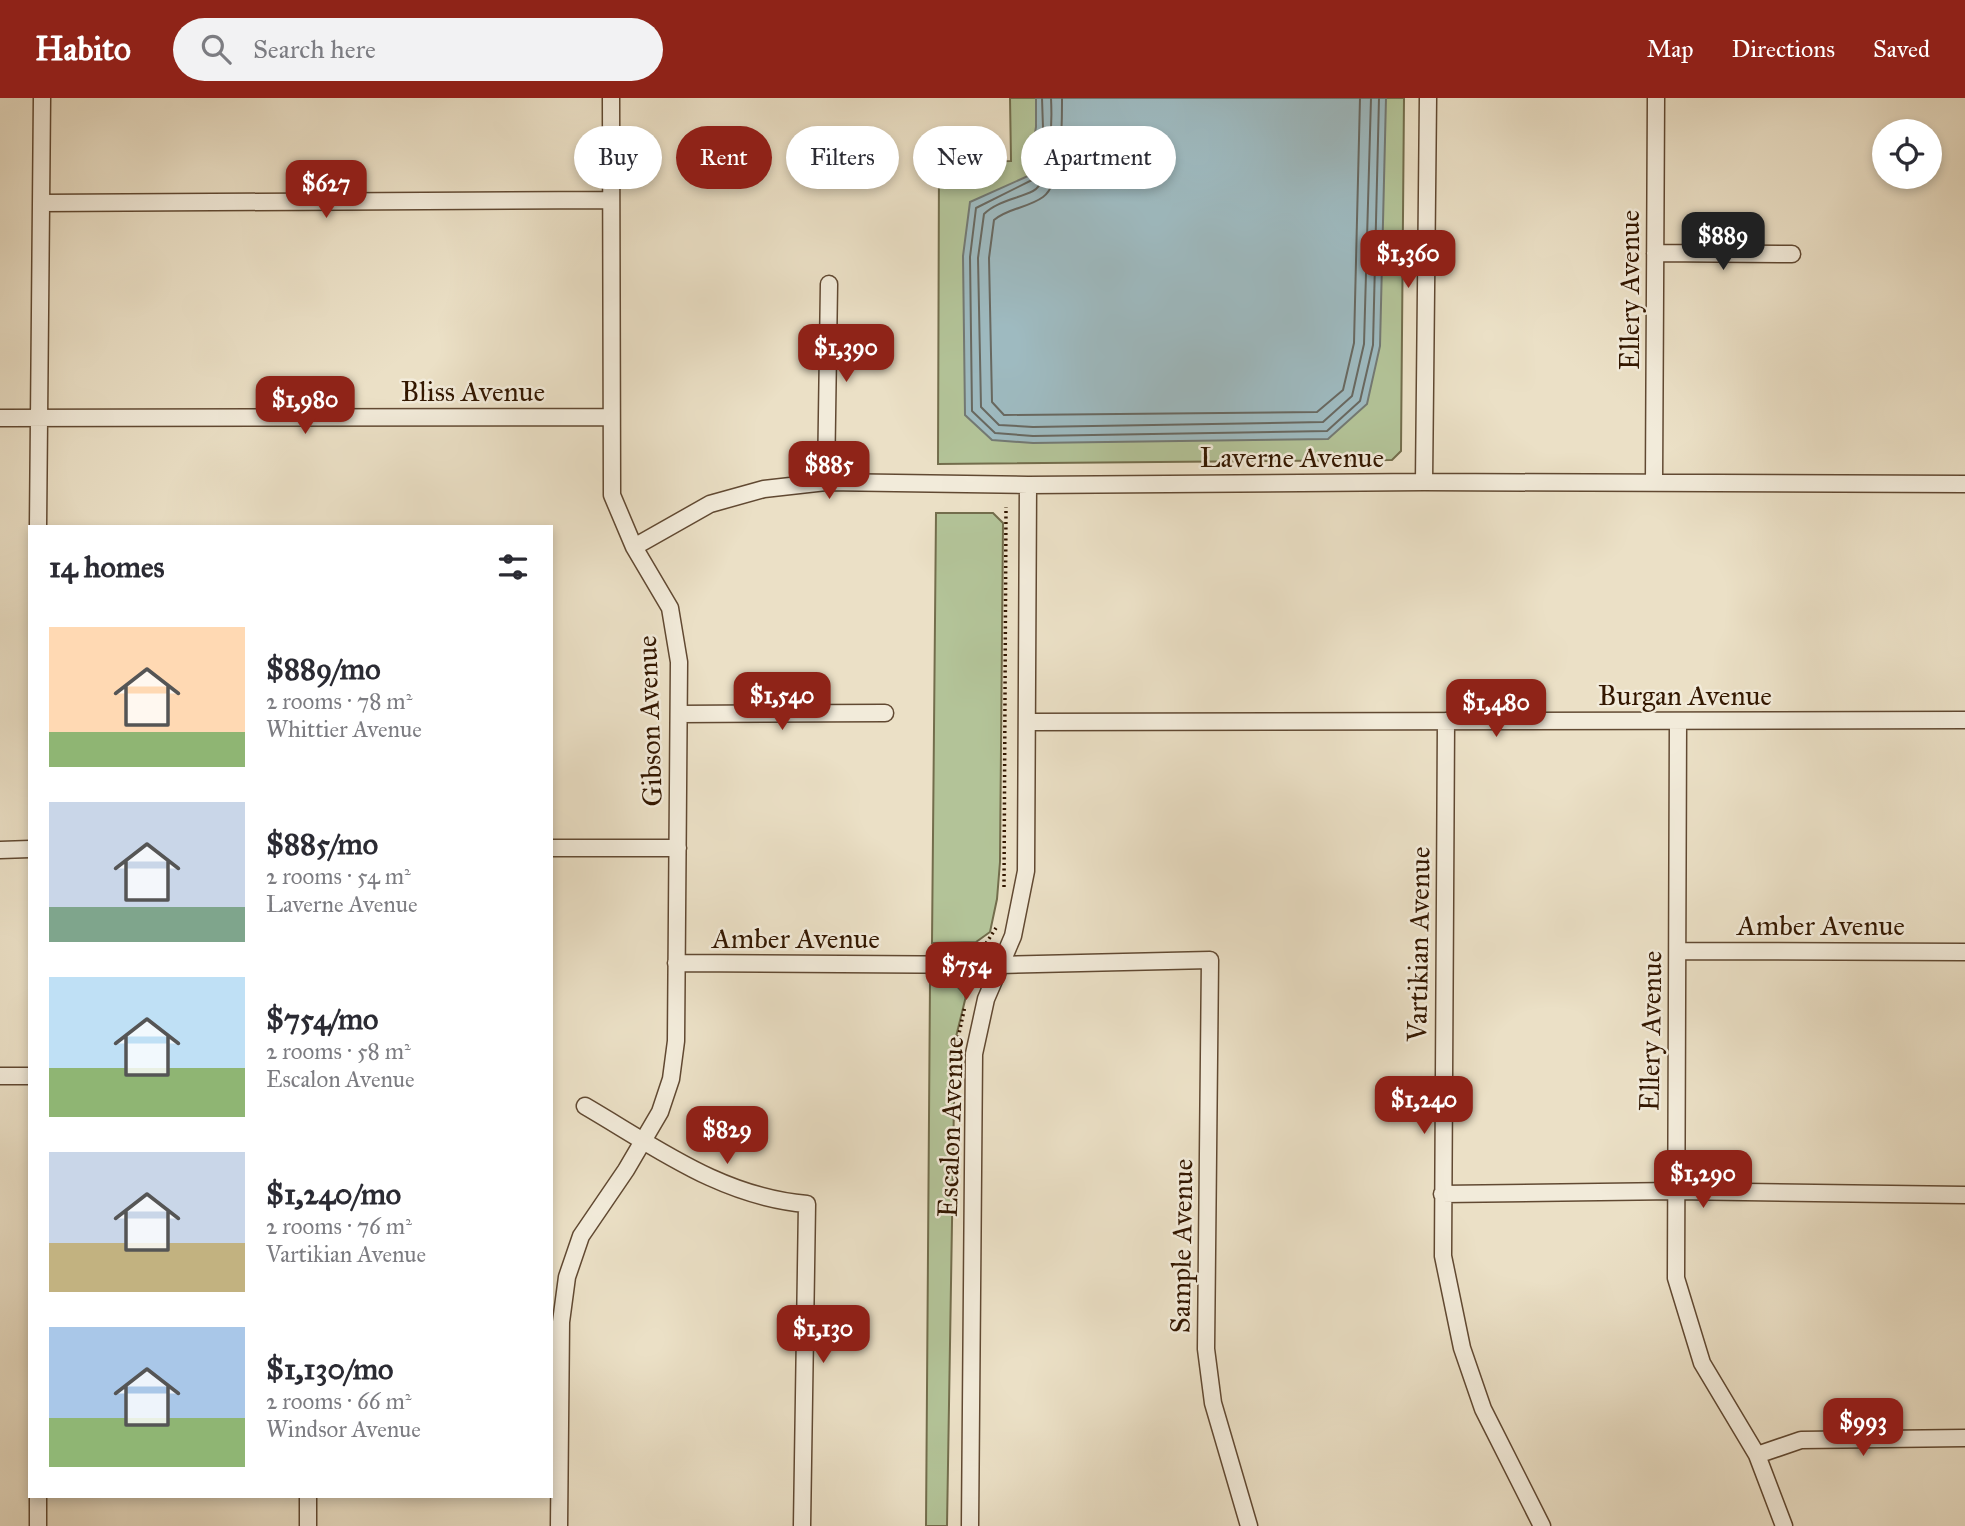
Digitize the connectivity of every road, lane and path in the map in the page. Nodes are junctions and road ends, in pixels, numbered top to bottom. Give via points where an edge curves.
1 (42, 98) edge
2 (611, 98) edge
3 (1428, 98) edge
4 (1656, 98) edge
5 (610, 200) junction
6 (41, 203) junction
7 (1655, 253) junction
8 (1792, 254) dead end
9 (829, 284) dead end
10 (610, 417) junction
11 (0, 418) edge
12 (39, 418) junction
13 (826, 482) junction
14 (1424, 482) junction
15 (1654, 483) junction
16 (1965, 484) edge
17 (1028, 485) junction
18 (38, 525) edge
19 (634, 547) junction
20 (885, 713) dead end
21 (679, 714) junction
22 (1965, 720) edge
23 (1446, 721) junction
24 (1027, 722) junction
25 (1678, 722) junction
26 (553, 848) edge
27 (678, 848) junction
28 (28, 849) edge
29 (0, 850) edge
30 (1678, 951) junction
31 (1965, 952) edge
32 (1210, 961) joint
33 (676, 963) junction
34 (1000, 965) junction
35 (0, 1076) edge
36 (28, 1076) edge
37 (585, 1106) dead end
38 (644, 1141) junction
39 (1675, 1191) junction
40 (1442, 1194) junction
41 (1965, 1195) edge
42 (556, 1416) edge
43 (1965, 1438) edge
44 (1757, 1455) junction
45 (38, 1498) edge
46 (308, 1498) edge
47 (38, 1526) edge
48 (308, 1526) edge
49 (559, 1526) edge
50 (802, 1526) edge
51 (970, 1526) edge
52 (1249, 1526) edge
53 (1542, 1526) edge
54 (1784, 1526) edge

1 - 6 street
2 - 5 street, Gibson Avenue
3 - 14 street
4 - 7 street, Ellery Avenue
5 - 6 street
5 - 10 street, Gibson Avenue
6 - 12 street
7 - 8 street
7 - 15 street, Ellery Avenue
9 - 13 street
10 - 12 street, Bliss Avenue
10 - 19 street, Gibson Avenue via 612,495
11 - 12 street, Bliss Avenue
12 - 18 street
13 - 17 street, Laverne Avenue
13 - 19 street, Laverne Avenue via 764,489 710,504
14 - 15 street, Laverne Avenue
14 - 17 street, Laverne Avenue
15 - 16 street, Laverne Avenue
17 - 24 street, Escalon Avenue
19 - 21 street, Gibson Avenue via 670,608 679,662
20 - 21 street
21 - 27 street, Gibson Avenue
22 - 25 street, Burgan Avenue
23 - 24 street, Burgan Avenue
23 - 25 street, Burgan Avenue
23 - 40 street, Vartikian Avenue
24 - 34 street, Escalon Avenue via 1027,871 1016,926
25 - 30 street, Ellery Avenue
26 - 27 street
27 - 33 street, Gibson Avenue
28 - 29 street
30 - 31 street, Amber Avenue
30 - 39 street, Ellery Avenue
32 - 34 street, Amber Avenue
32 - 52 street, Sample Avenue via 1206,1349 1213,1403
33 - 34 street, Amber Avenue
33 - 38 street, Gibson Avenue via 671,1079
34 - 51 street, Escalon Avenue via 986,999 974,1054
35 - 36 street
37 - 38 street
38 - 42 street, Gibson Avenue via 581,1236 567,1277
38 - 50 street via 745,1194 807,1204
39 - 40 street
39 - 41 street
39 - 44 street, Ellery Avenue via 1676,1278 1702,1363
40 - 53 street, Vartikian Avenue via 1443,1256 1462,1348 1483,1409
42 - 49 street, Gibson Avenue
43 - 44 street via 1801,1440
44 - 54 street, Ellery Avenue
45 - 47 street
46 - 48 street

